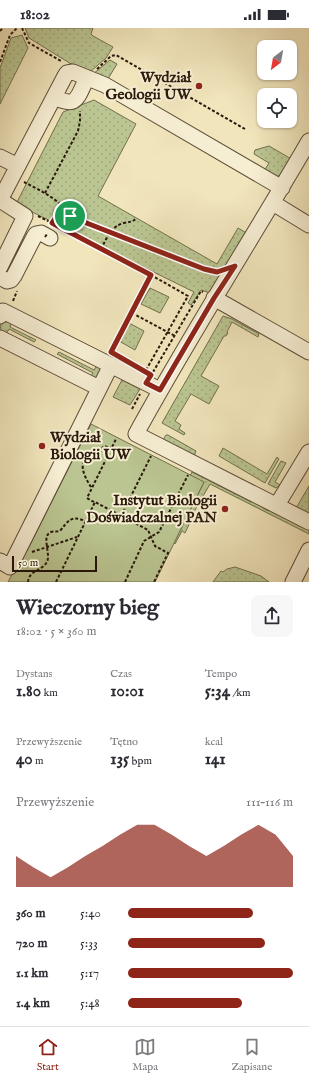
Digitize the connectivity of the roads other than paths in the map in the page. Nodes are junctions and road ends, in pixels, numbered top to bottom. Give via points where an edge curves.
1 (87, 78) junction
2 (54, 97) junction
3 (309, 141) edge
4 (0, 157) edge
5 (15, 171) junction
6 (282, 188) junction
7 (0, 200) edge
8 (273, 203) junction
9 (309, 225) edge
10 (48, 233) road end
11 (0, 267) edge
12 (0, 277) edge
13 (214, 298) junction
14 (1, 312) edge
15 (0, 338) edge
16 (309, 352) edge
17 (111, 359) junction
18 (99, 388) junction
19 (160, 390) junction
20 (309, 452) edge
21 (277, 506) junction
22 (309, 522) edge
23 (309, 550) edge
24 (5, 564) edge
25 (293, 582) edge

1 - 2 lane via 74,101 70,103
1 - 2 lane via 73,72 67,73
1 - 6 lane via 105,85
2 - 5 lane
3 - 6 lane
4 - 5 lane
5 - 7 lane
6 - 8 lane
7 - 11 lane via 25,216
8 - 9 lane
8 - 13 lane
10 - 12 lane via 36,234 11,280 7,281
13 - 16 lane
13 - 19 lane
14 - 17 lane
15 - 18 lane
17 - 18 lane
17 - 19 lane via 149,379
18 - 24 lane via 18,552
19 - 21 lane via 136,434
20 - 21 lane
21 - 22 lane
23 - 25 lane

